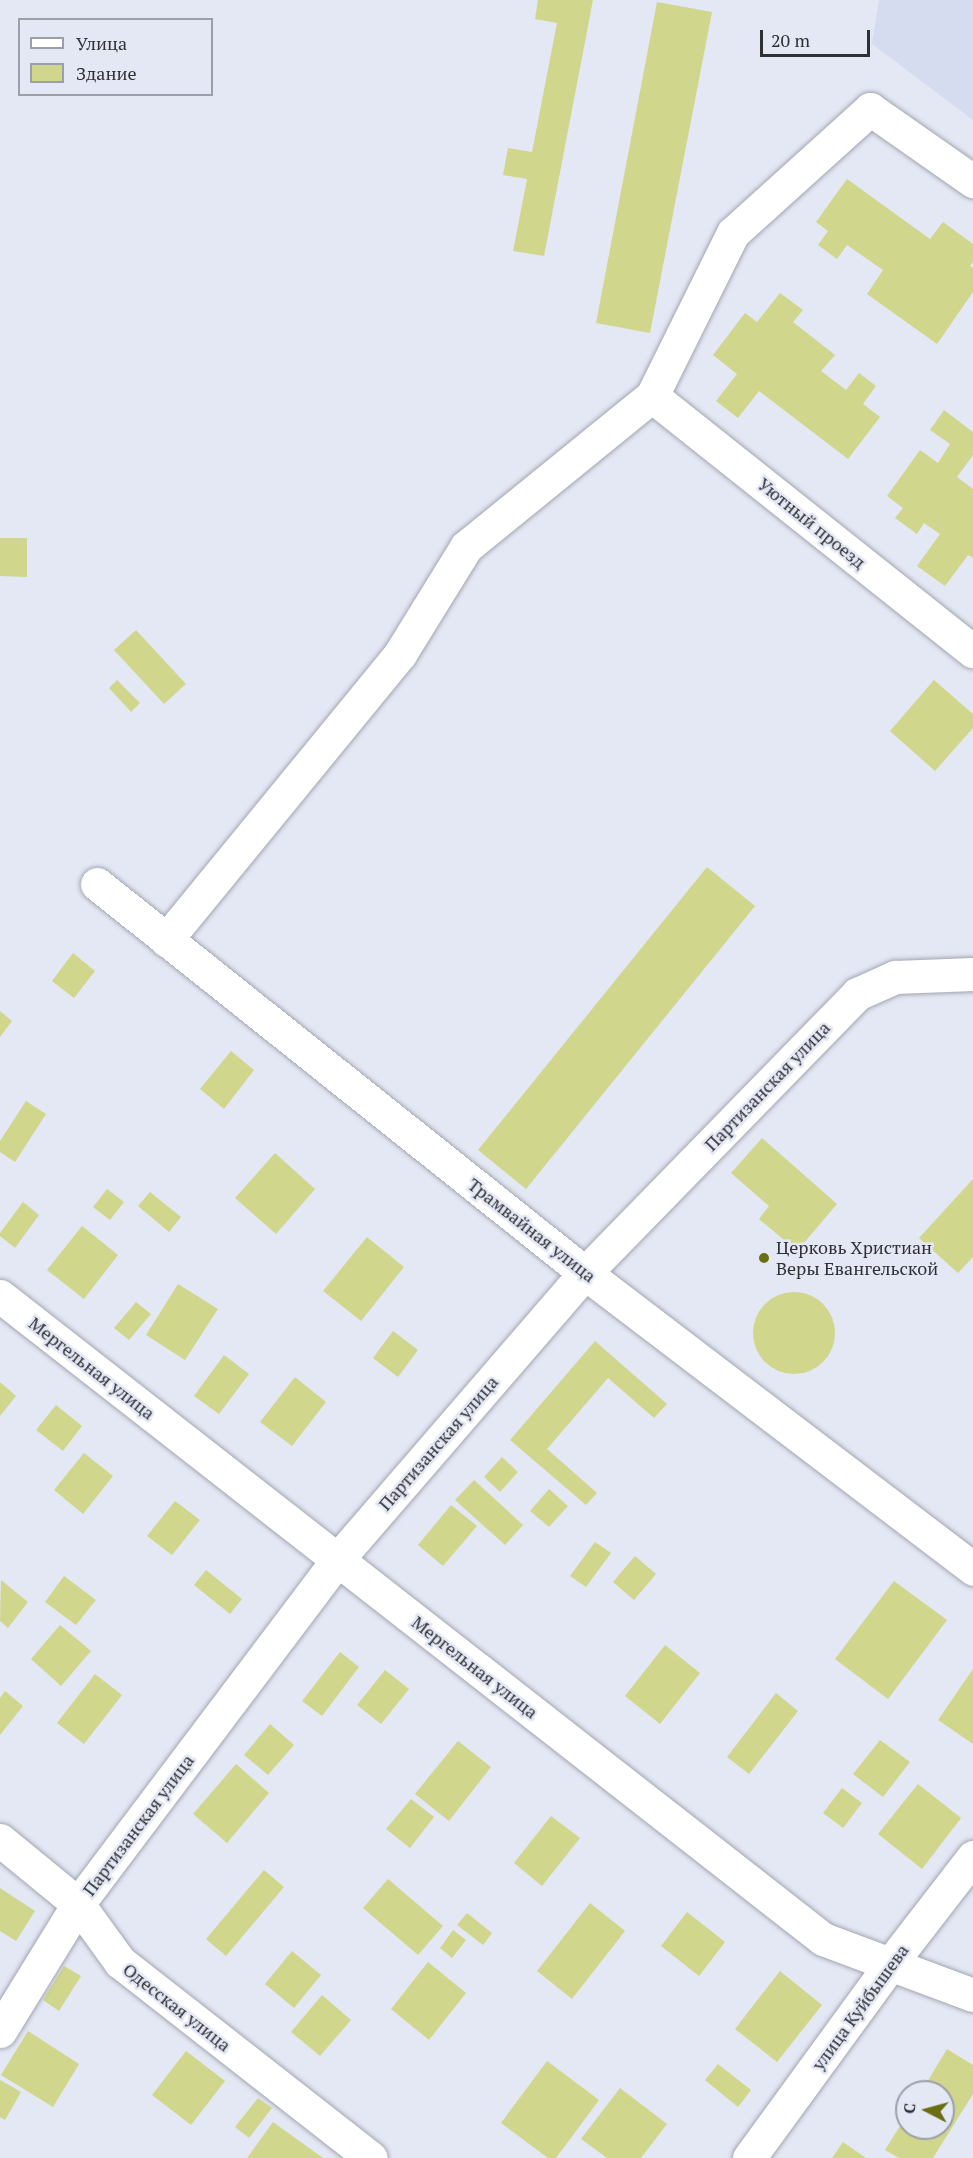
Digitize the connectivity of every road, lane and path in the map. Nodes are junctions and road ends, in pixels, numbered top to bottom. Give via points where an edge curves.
1 (973, 181) edge
2 (652, 396) junction
3 (973, 651) edge
4 (97, 884) dead end
5 (166, 940) junction
6 (973, 974) edge
7 (585, 1273) junction
8 (0, 1296) edge
9 (337, 1560) junction
10 (973, 1569) edge
11 (0, 1840) edge
12 (973, 1857) edge
13 (78, 1904) junction
14 (891, 1964) junction
15 (973, 1995) edge
16 (0, 2031) edge
17 (371, 2158) edge
18 (749, 2158) edge

1 - 2 street via 870,109 733,233
2 - 3 street, Уютный проезд
2 - 5 street via 466,548 400,654
4 - 5 street, Трамвайная улица
5 - 7 street, Трамвайная улица
6 - 7 street, Партизанская улица via 895,976 857,994
7 - 9 street, Партизанская улица
7 - 10 street, Трамвайная улица
8 - 9 street, Мергельная улица
9 - 13 street, Партизанская улица
9 - 14 street, Мергельная улица via 823,1939
11 - 13 street, Одесская улица
12 - 14 street, улица Куйбышева
13 - 16 street, Партизанская улица
13 - 17 street, Одесская улица via 120,1962
14 - 15 street, Мергельная улица
14 - 18 street, улица Куйбышева

